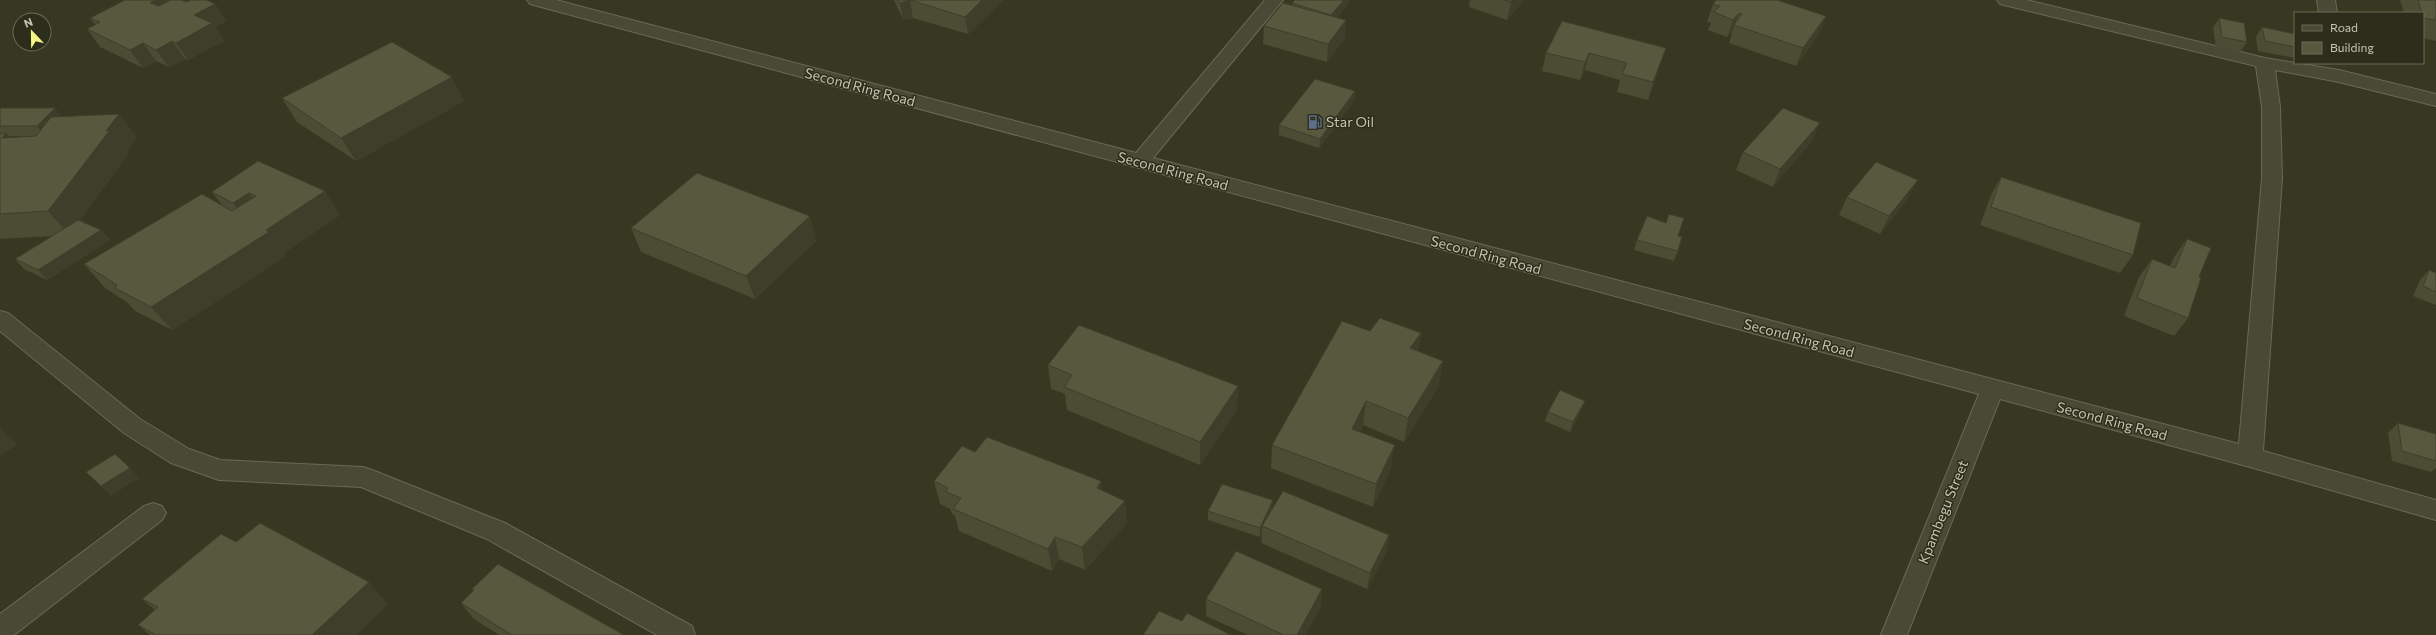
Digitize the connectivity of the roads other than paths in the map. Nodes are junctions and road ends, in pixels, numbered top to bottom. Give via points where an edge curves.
1 (536, 0) edge
2 (1274, 0) edge
3 (2006, 0) edge
4 (2326, 0) edge
5 (2328, 12) edge
6 (2265, 63) junction
7 (2338, 69) edge
8 (2436, 100) edge
9 (1140, 162) junction
10 (0, 319) edge
11 (1992, 390) junction
12 (2250, 457) junction
13 (2436, 510) edge
14 (153, 513) dead end
15 (0, 630) edge
16 (682, 635) edge
17 (1894, 635) edge

1 - 9 street, Second Ring Road
2 - 9 street
3 - 6 street
4 - 5 street
6 - 7 street
6 - 12 street via 2271,107 2272,178
7 - 8 street
9 - 11 street, Second Ring Road
10 - 16 street via 132,426 180,456 219,470 362,477 496,532
11 - 12 street, Second Ring Road
11 - 17 street, Kpambegu Street
12 - 13 street, Second Ring Road
14 - 15 street

